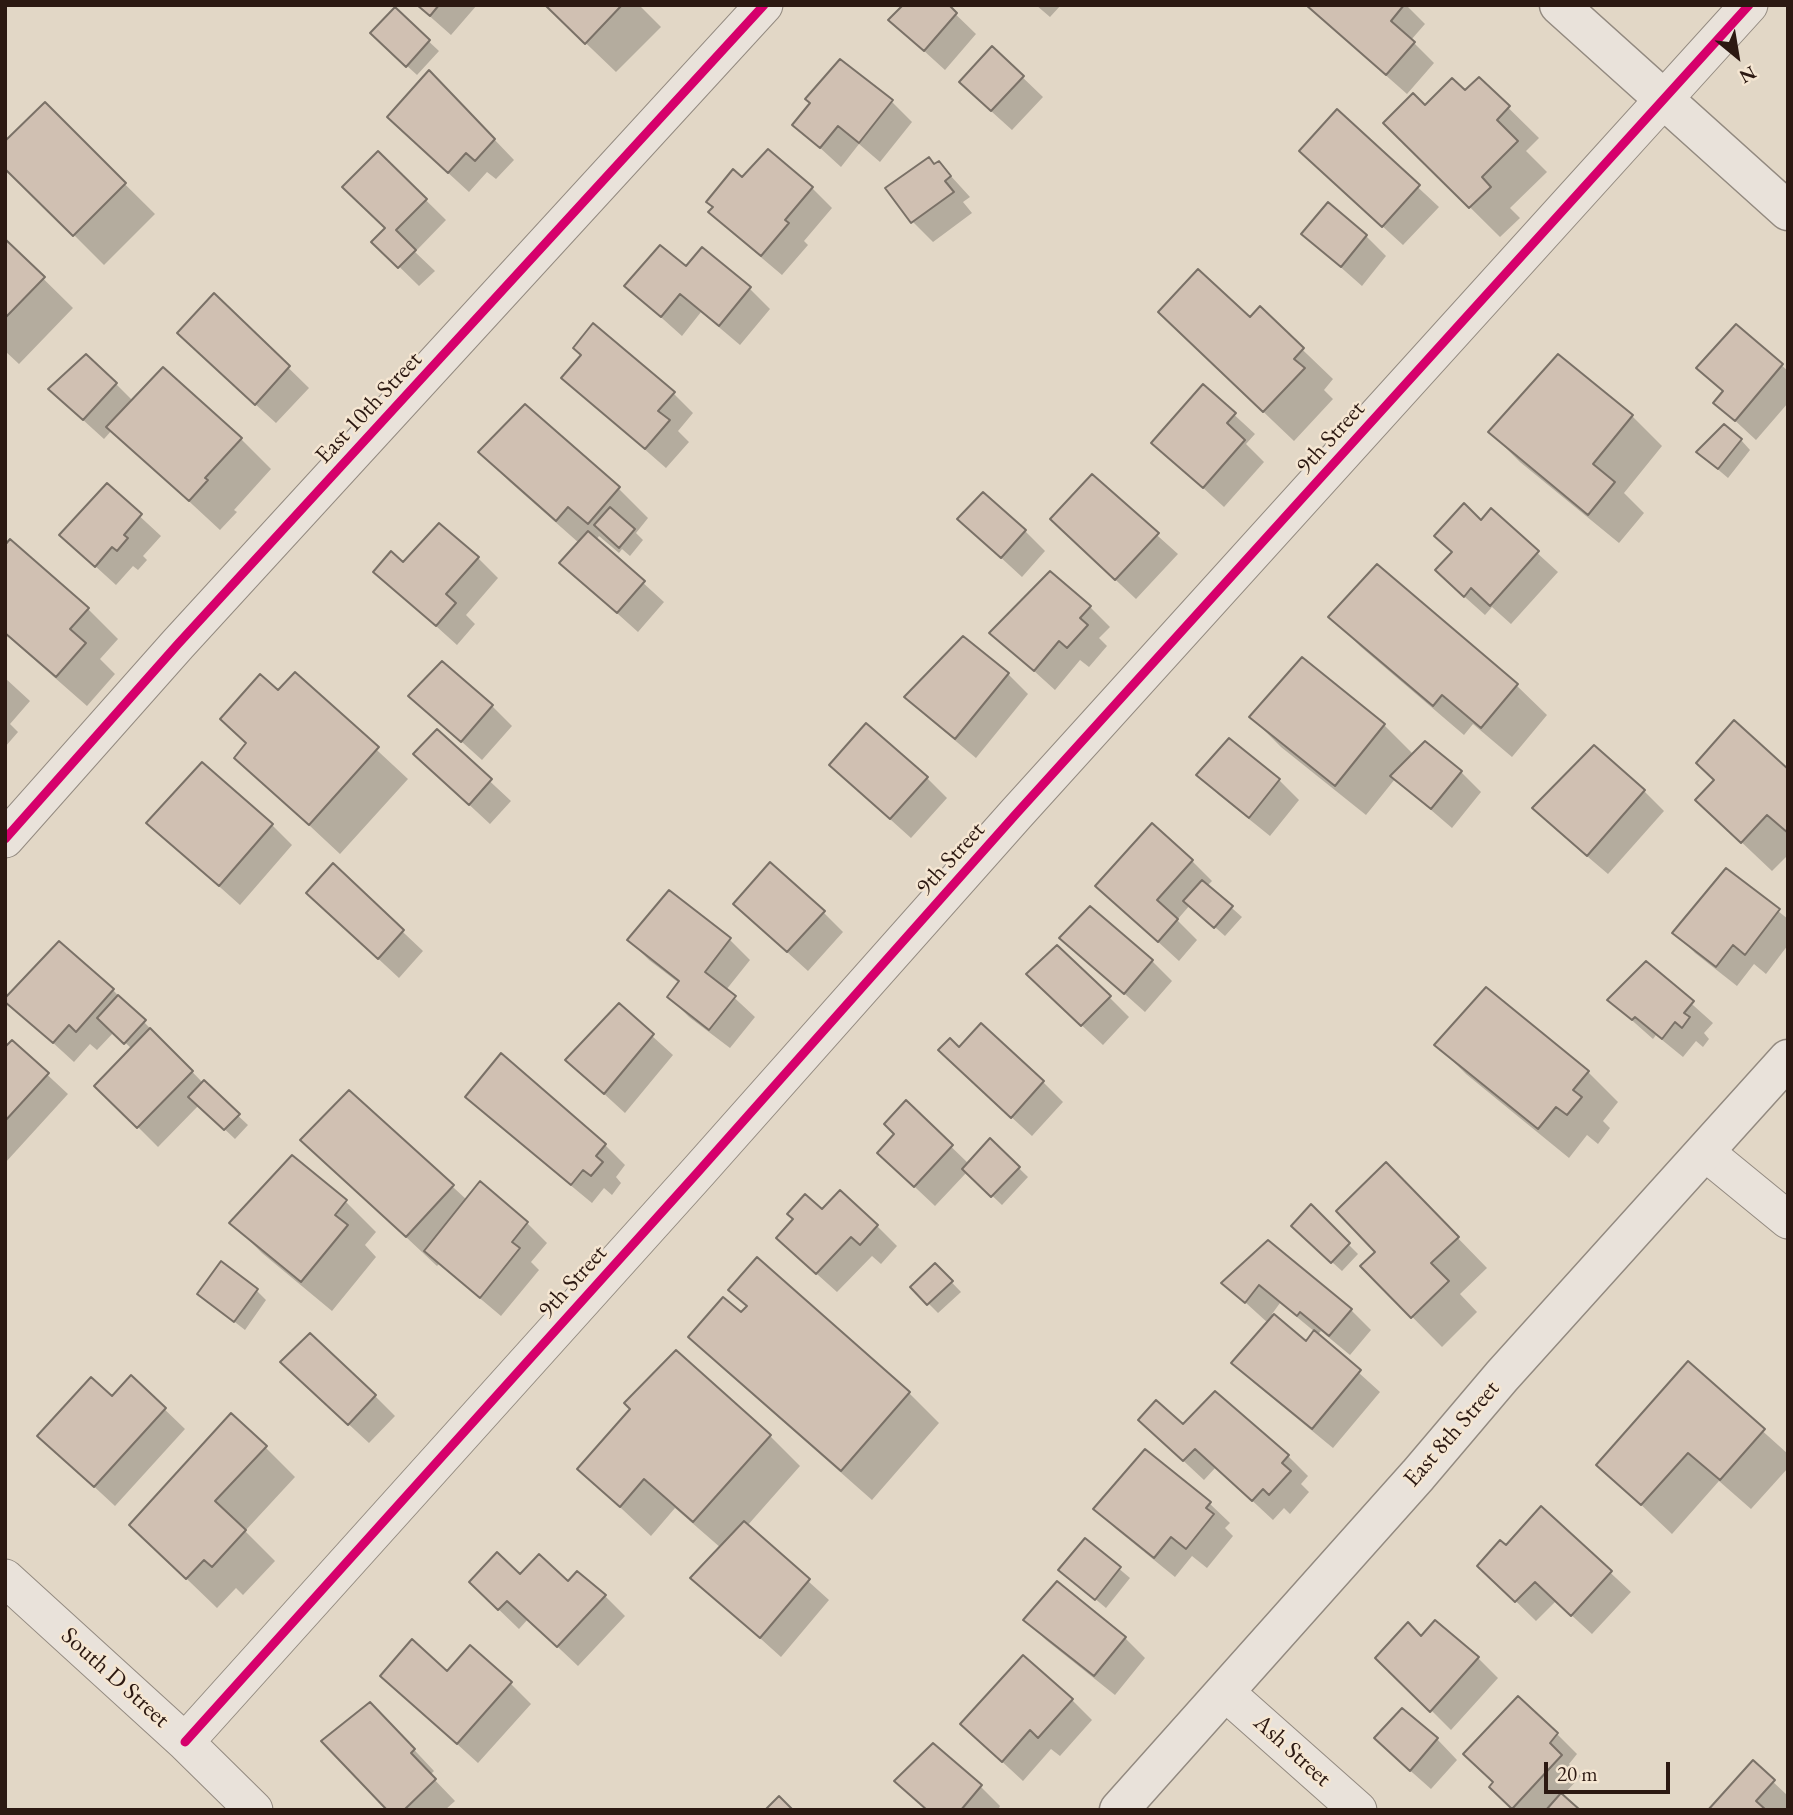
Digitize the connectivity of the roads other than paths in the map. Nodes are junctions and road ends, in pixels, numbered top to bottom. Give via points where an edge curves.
1 (764, 5) edge
2 (1559, 5) edge
3 (1749, 5) edge
4 (1664, 99) junction
5 (1788, 211) edge
6 (5, 839) edge
7 (1788, 1059) edge
8 (1705, 1152) junction
9 (1788, 1220) edge
10 (5, 1578) edge
11 (1225, 1692) junction
12 (185, 1742) junction
13 (254, 1810) edge
14 (1119, 1810) edge
15 (1358, 1810) edge

1 - 6 street, East 10th Street
2 - 4 street
3 - 4 street, 9th Street
4 - 5 street
4 - 12 street, 9th Street
7 - 8 street, East 8th Street
8 - 9 street
8 - 11 street, East 8th Street
10 - 12 street, South D Street
11 - 14 street, East 8th Street
11 - 15 street, Ash Street
12 - 13 street, South D Street

